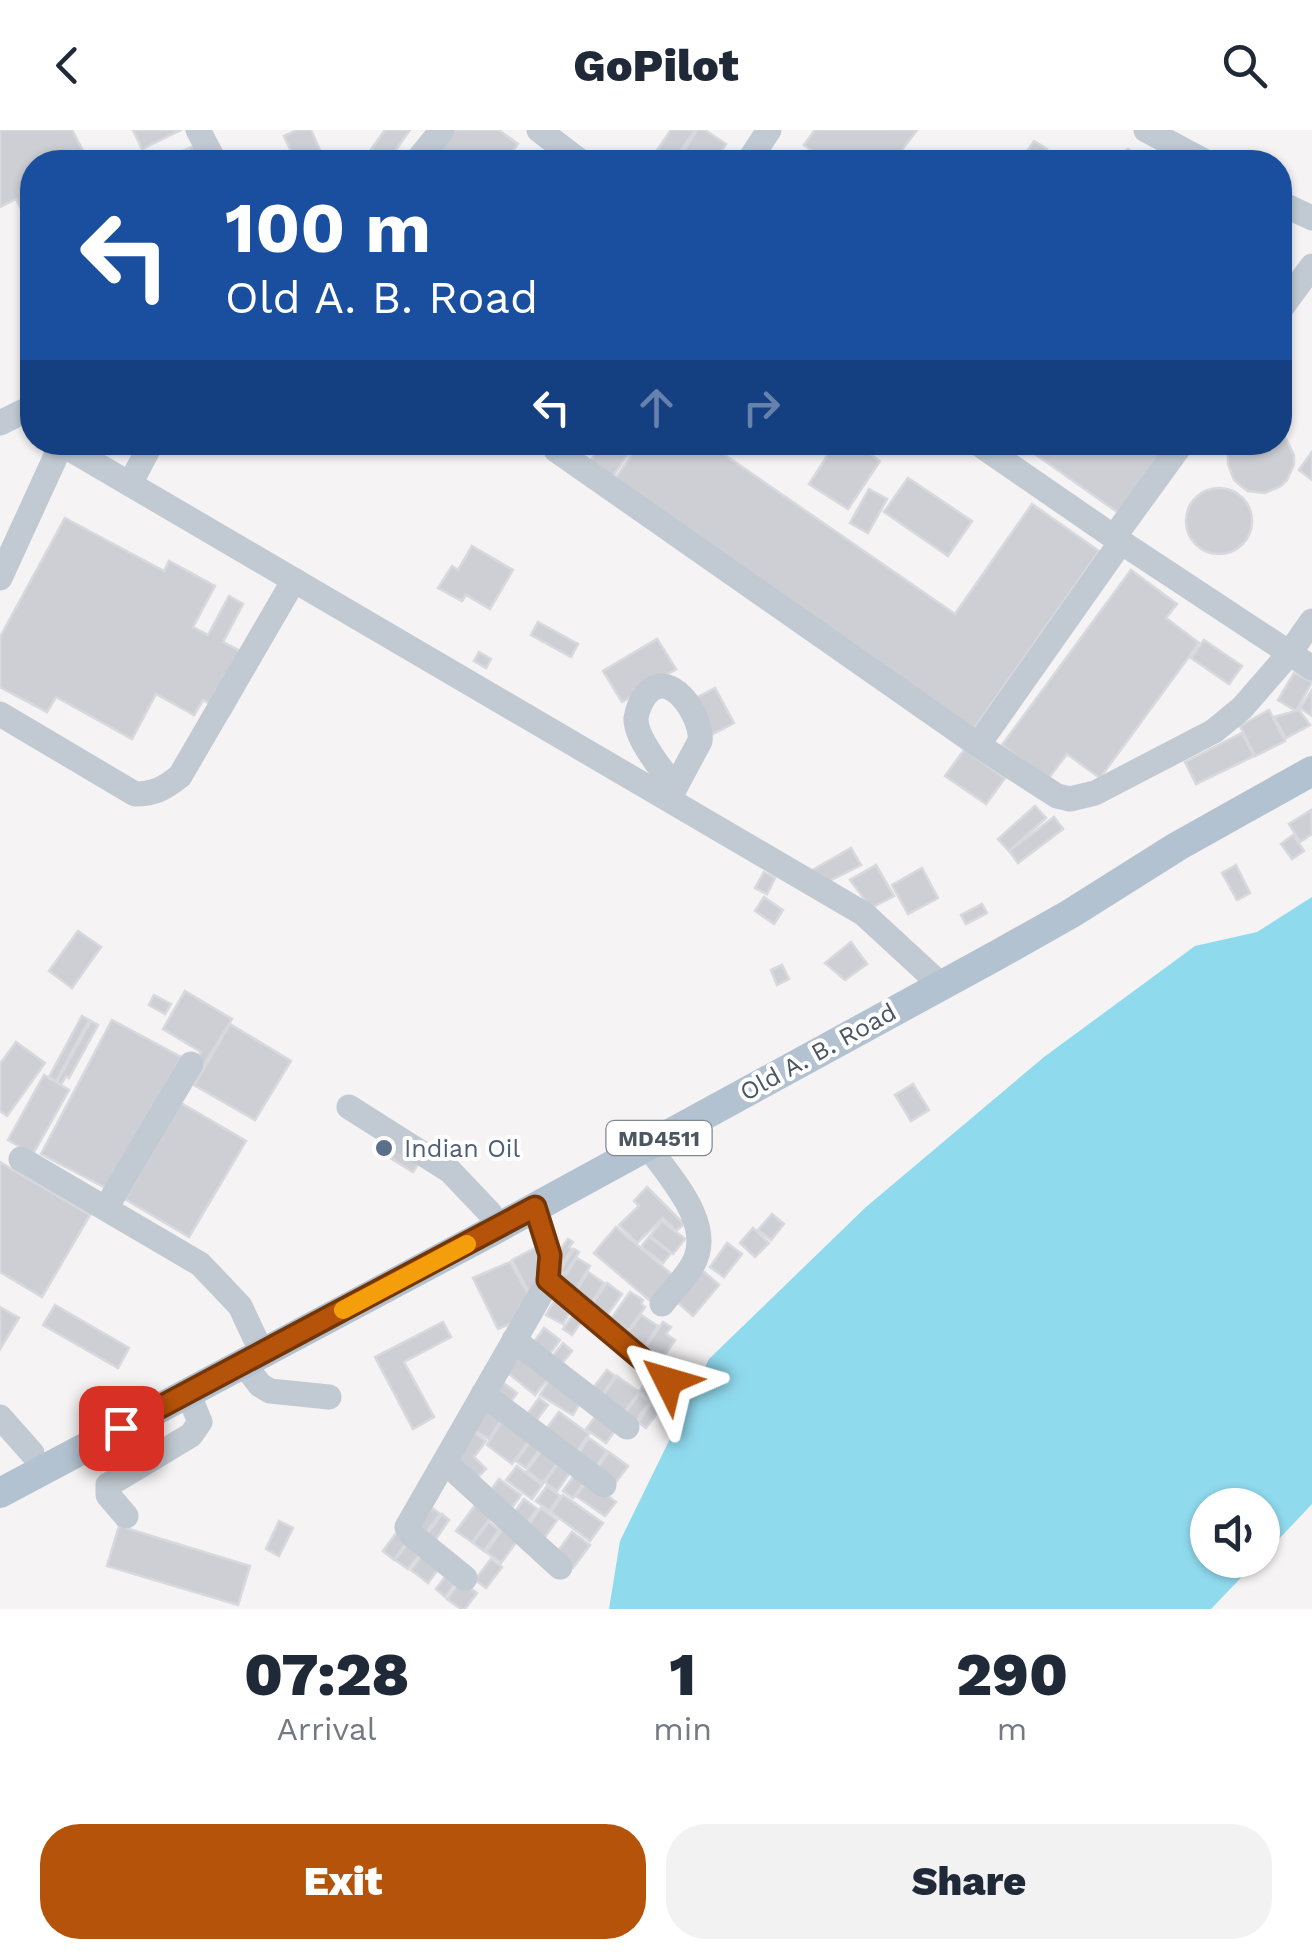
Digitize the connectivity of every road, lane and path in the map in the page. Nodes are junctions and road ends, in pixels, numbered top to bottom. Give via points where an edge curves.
1 (442, 130) edge
2 (538, 130) edge
3 (1146, 130) edge
4 (426, 150) edge
5 (565, 150) edge
6 (1184, 150) edge
7 (1312, 266) edge
8 (1292, 294) edge
9 (54, 455) edge
10 (79, 455) edge
11 (145, 455) edge
12 (569, 455) edge
13 (995, 455) edge
14 (1174, 455) edge
15 (130, 484) junction
16 (1117, 540) junction
17 (0, 578) edge
18 (294, 580) junction
19 (1312, 621) edge
20 (1289, 654) junction
21 (1312, 668) edge
22 (0, 714) edge
23 (978, 745) junction
24 (1312, 758) edge
25 (1312, 771) edge
26 (935, 980) junction
27 (191, 1064) dead end
28 (349, 1107) dead end
29 (647, 1145) junction
30 (21, 1159) dead end
31 (535, 1207) junction
32 (106, 1208) junction
33 (490, 1214) junction
34 (548, 1280) junction
35 (662, 1304) dead end
36 (514, 1340) junction
37 (249, 1350) junction
38 (668, 1381) dead end
39 (188, 1392) junction
40 (483, 1394) junction
41 (329, 1397) dead end
42 (0, 1417) edge
43 (627, 1427) dead end
44 (32, 1453) junction
45 (446, 1464) junction
46 (0, 1470) edge
47 (604, 1485) dead end
48 (0, 1493) edge
49 (126, 1516) dead end
50 (560, 1567) dead end
51 (465, 1578) dead end

1 - 4 street
2 - 5 street
3 - 6 street
7 - 8 street
9 - 17 street
10 - 15 street
11 - 15 street
12 - 23 street
13 - 16 street
14 - 16 street
15 - 18 street
16 - 20 street
16 - 23 street
18 - 22 street via 180,776 164,789 135,794
18 - 26 street via 671,792 864,914
19 - 20 street
20 - 21 street
20 - 23 street via 1214,731 1095,794 1057,796
24 - 26 main road, Old A. B. Road / MD4511
25 - 26 main road, Old A. B. Road / MD4511 via 1070,914
26 - 29 main road, Old A. B. Road / MD4511
26 - 33 main road, Old A. B. Road / MD4511
27 - 32 street
28 - 33 street via 450,1171
29 - 31 main road, Old A. B. Road / MD4511
29 - 35 street via 700,1228 693,1266
30 - 32 street
31 - 34 street via 550,1255
31 - 37 main road, Old A. B. Road / MD4511
32 - 37 street via 200,1264 240,1306
33 - 37 main road, Old A. B. Road / MD4511
34 - 36 street
34 - 38 street
36 - 40 street
36 - 43 street
37 - 39 main road, Old A. B. Road / MD4511
37 - 41 street via 260,1385 270,1391
37 - 44 main road, Old A. B. Road / MD4511
39 - 48 main road, Old A. B. Road / MD4511
39 - 49 street via 198,1428 108,1485 108,1495
40 - 45 street
40 - 47 street
42 - 44 street
44 - 46 main road, Old A. B. Road / MD4511
45 - 50 street
45 - 51 street via 407,1528

